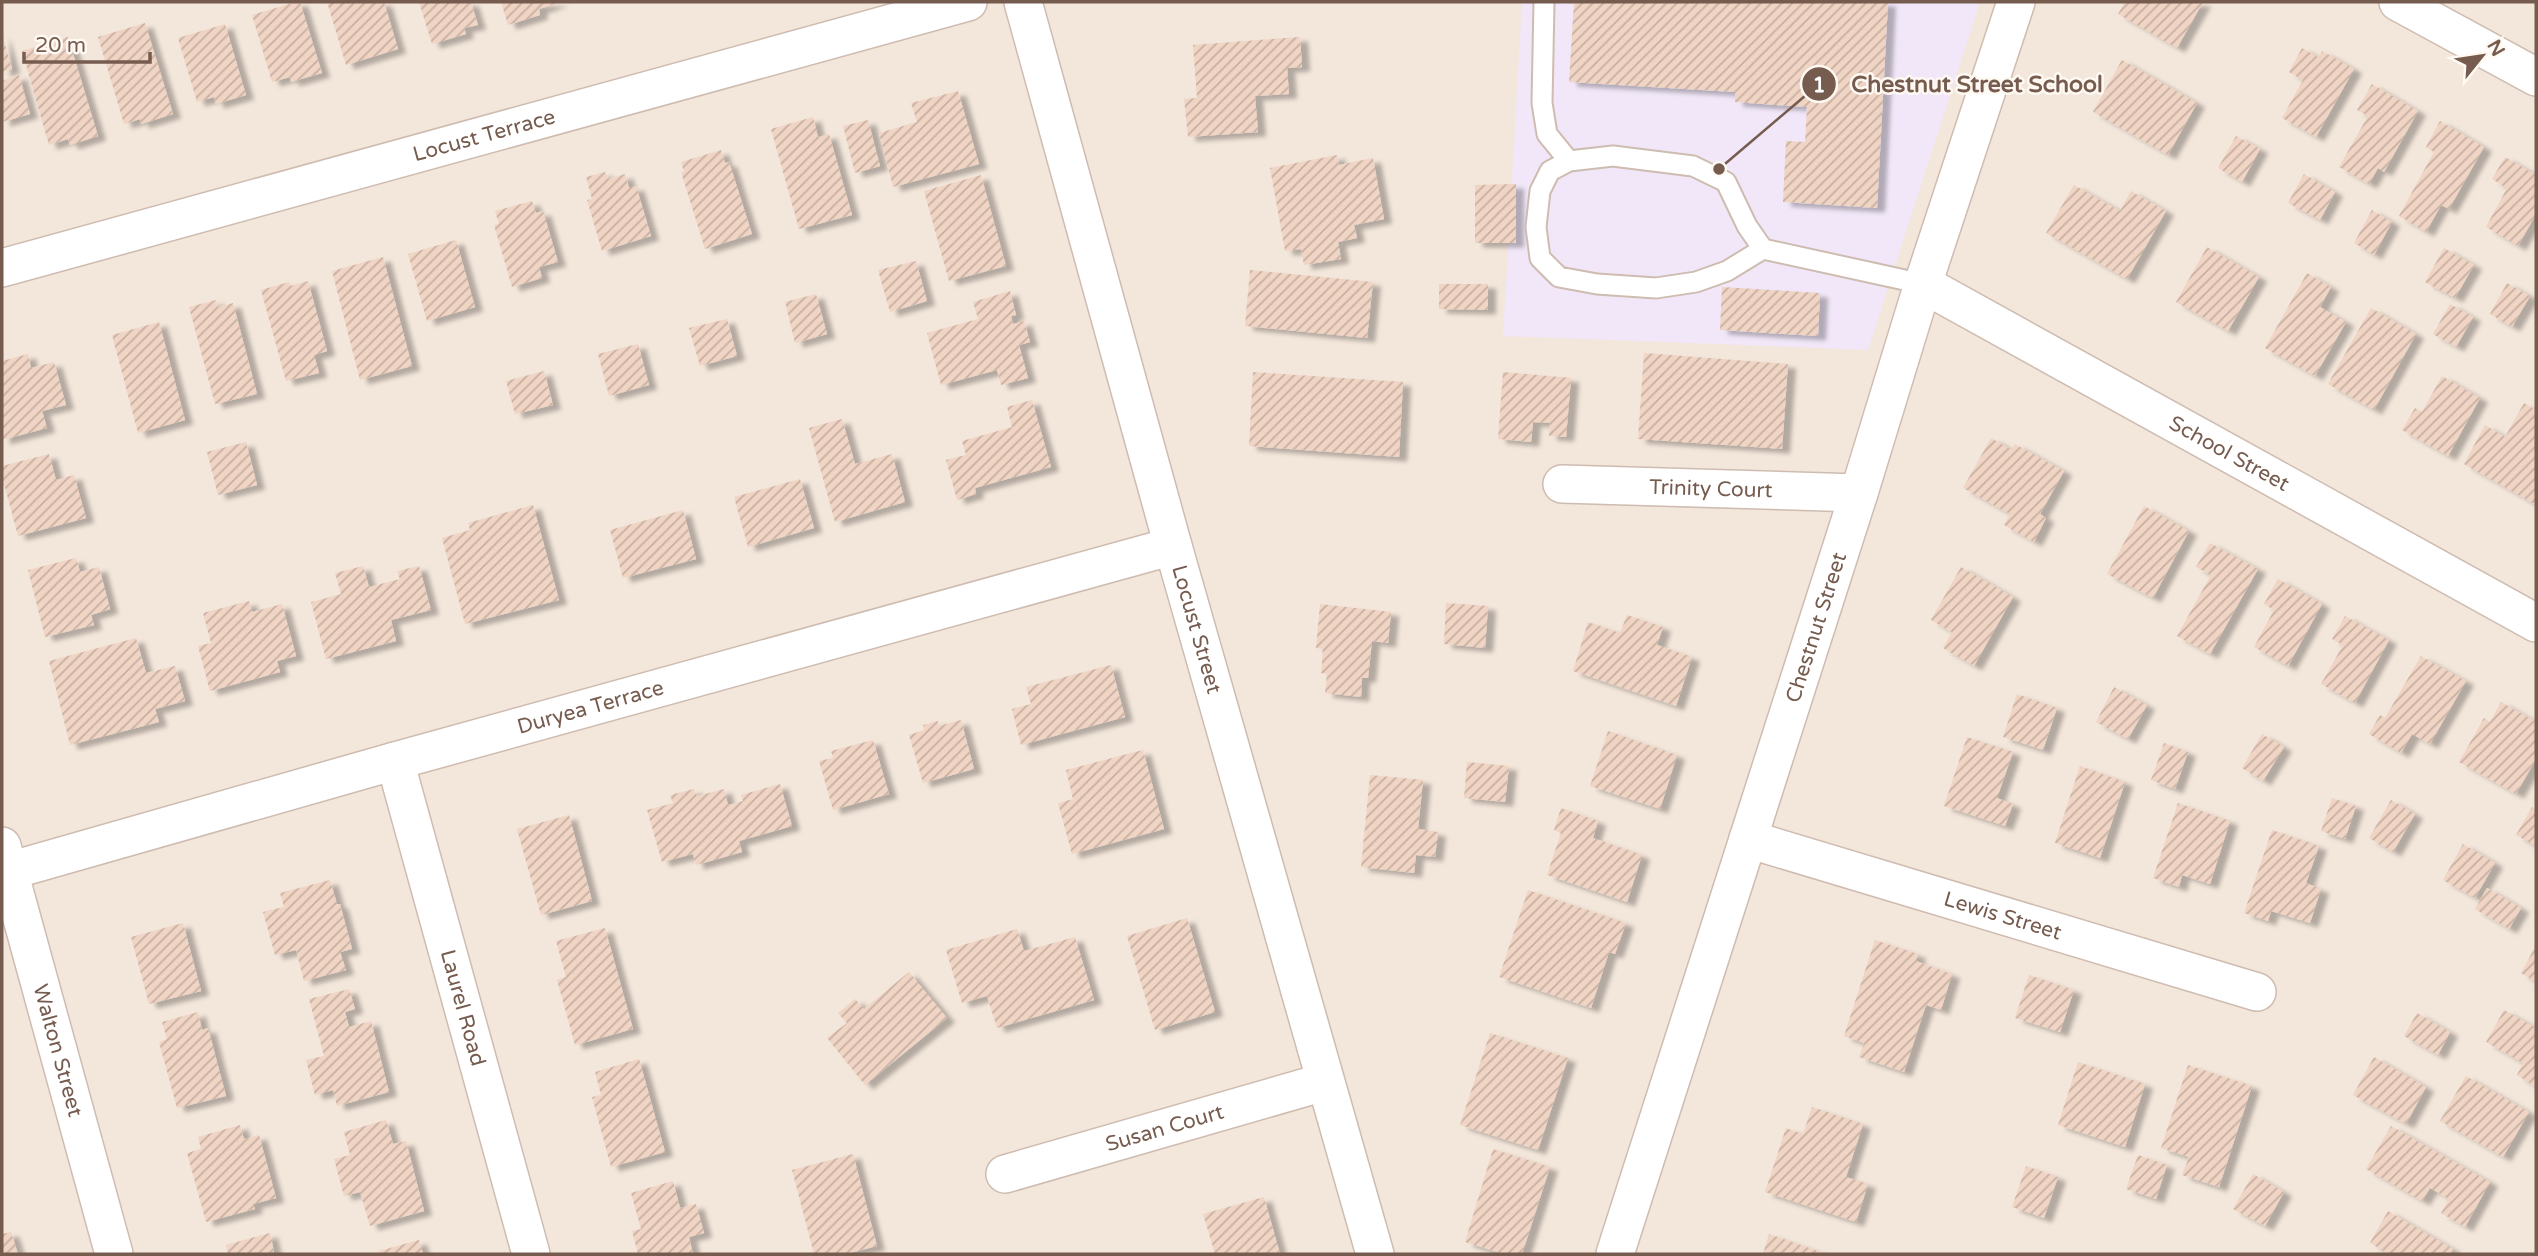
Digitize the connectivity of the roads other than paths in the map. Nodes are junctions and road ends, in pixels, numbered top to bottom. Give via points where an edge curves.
1 (968, 2) edge
2 (1023, 2) edge
3 (1544, 2) edge
4 (2016, 2) edge
5 (2398, 2) edge
6 (2536, 76) edge
7 (1569, 161) junction
8 (1763, 248) junction
9 (2, 268) edge
10 (1923, 284) junction
11 (1562, 484) dead end
12 (1859, 493) junction
13 (1173, 546) junction
14 (2536, 623) edge
15 (395, 761) junction
16 (1748, 839) junction
17 (5, 859) edge
18 (2257, 992) dead end
19 (1324, 1082) junction
20 (1005, 1174) dead end
21 (114, 1254) edge
22 (531, 1254) edge
23 (1375, 1254) edge
24 (1615, 1254) edge

1 - 9 street, Locust Terrace
2 - 13 street, Locust Street
3 - 7 lane via 1542,103 1547,134
4 - 10 street, Chestnut Street
5 - 6 street
7 - 8 lane via 1612,156 1693,166 1726,182
7 - 8 lane via 1550,171 1540,191 1536,227 1540,258 1559,277 1656,288 1727,271
8 - 10 lane
10 - 12 street, Chestnut Street
10 - 14 street, School Street
11 - 12 street, Trinity Court
12 - 16 street, Chestnut Street
13 - 15 street, Duryea Terrace
13 - 19 street, Locust Street
15 - 17 street, Duryea Terrace
15 - 22 street, Laurel Road
16 - 18 street, Lewis Street
16 - 24 street, Chestnut Street
17 - 21 street, Walton Street
19 - 20 street, Susan Court
19 - 23 street, Locust Street

